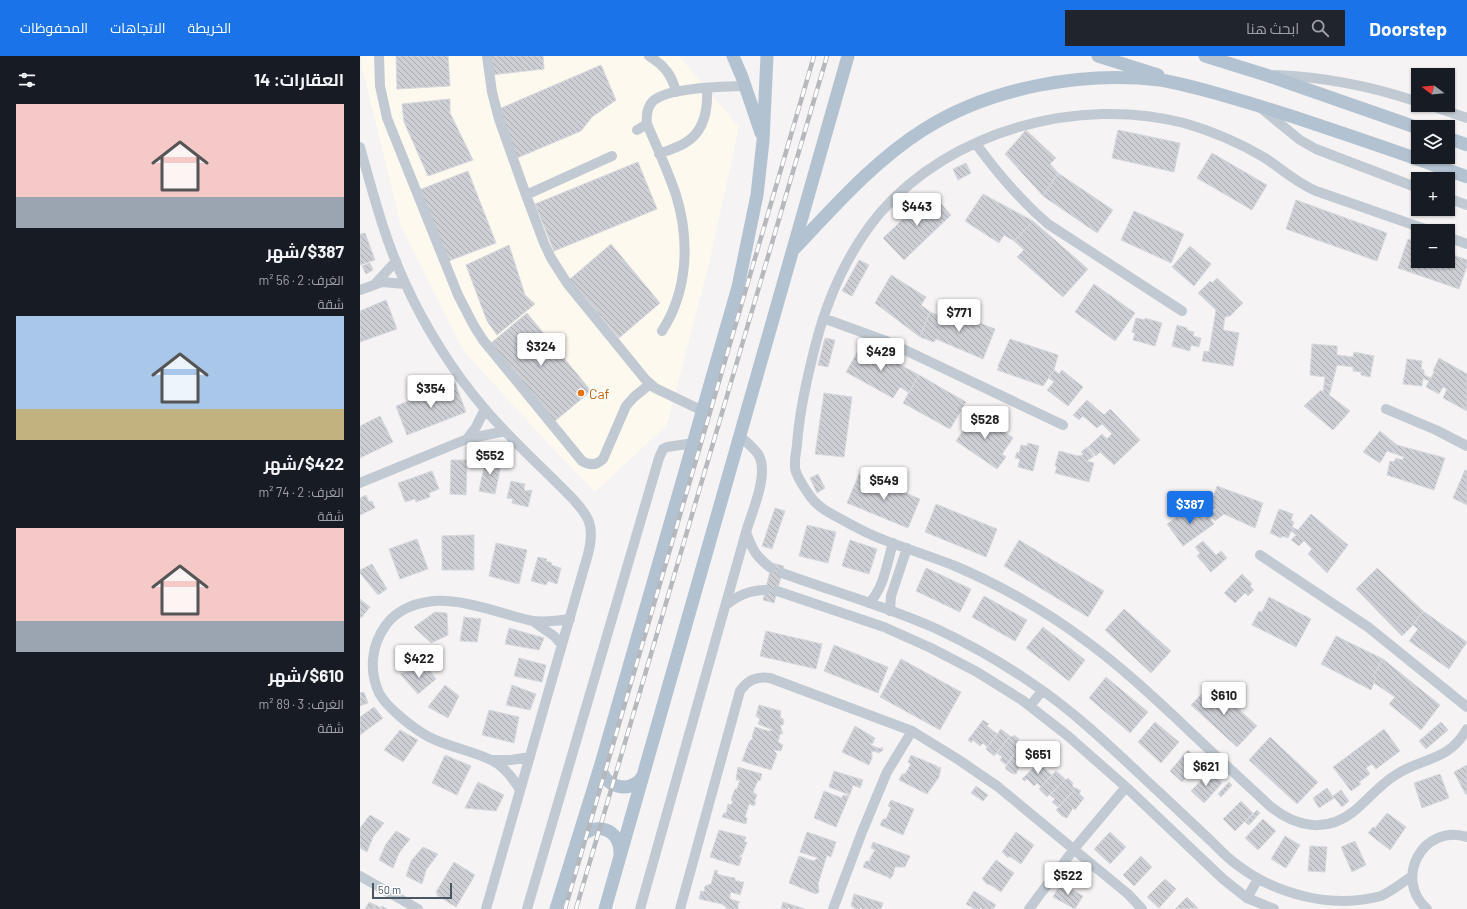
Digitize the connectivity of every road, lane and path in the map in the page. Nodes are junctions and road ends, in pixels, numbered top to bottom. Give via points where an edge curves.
1 (379, 56) edge
2 (487, 56) edge
3 (649, 56) edge
4 (733, 56) edge
5 (767, 56) edge
6 (848, 56) edge
7 (1098, 56) edge
8 (1205, 56) edge
9 (1266, 75) junction
10 (1183, 84) junction
11 (745, 86) junction
12 (707, 89) junction
13 (676, 92) junction
14 (1411, 100) edge
15 (1258, 105) junction
16 (1449, 112) edge
17 (1467, 118) edge
18 (647, 124) junction
19 (1411, 126) edge
20 (637, 130) dead end
21 (763, 141) junction
22 (1455, 141) edge
23 (976, 144) junction
24 (1467, 145) edge
25 (360, 147) edge
26 (659, 154) junction
27 (612, 156) dead end
28 (1467, 177) edge
29 (1411, 185) edge
30 (526, 195) junction
31 (1455, 201) edge
32 (1467, 205) edge
33 (1411, 224) edge
34 (1455, 240) edge
35 (1467, 244) edge
36 (793, 250) junction
37 (396, 261) junction
38 (375, 284) junction
39 (405, 284) junction
40 (360, 290) edge
41 (1182, 311) dead end
42 (824, 318) junction
43 (662, 331) dead end
44 (650, 384) junction
45 (485, 409) junction
46 (1386, 409) dead end
47 (703, 411) junction
48 (1063, 425) dead end
49 (505, 431) junction
50 (740, 436) junction
51 (467, 439) junction
52 (694, 443) junction
53 (1467, 446) edge
54 (360, 483) edge
55 (746, 532) junction
56 (893, 543) junction
57 (907, 548) junction
58 (1260, 555) dead end
59 (771, 568) dead end
60 (782, 573) dead end
61 (801, 579) junction
62 (765, 590) dead end
63 (777, 591) dead end
64 (796, 597) junction
65 (869, 603) junction
66 (726, 605) junction
67 (890, 611) junction
68 (570, 619) junction
69 (532, 621) junction
70 (562, 645) junction
71 (1042, 691) junction
72 (1030, 706) junction
73 (1467, 708) edge
74 (1467, 729) edge
75 (912, 731) junction
76 (530, 757) junction
77 (492, 760) junction
78 (601, 764) junction
79 (643, 776) junction
80 (1126, 787) junction
81 (520, 790) junction
82 (1466, 836) edge
83 (579, 838) junction
84 (1074, 849) junction
85 (620, 856) junction
86 (360, 876) edge
87 (1412, 876) junction
88 (1258, 879) junction
89 (1248, 898) junction
90 (418, 909) edge
91 (486, 909) edge
92 (527, 909) edge
93 (556, 909) edge
94 (605, 909) edge
95 (640, 909) edge
96 (680, 909) edge
97 (833, 909) edge
98 (1029, 909) edge
99 (1142, 909) edge
100 (1274, 909) edge
101 (1427, 909) edge

1 - 44 street via 380,86 387,118 465,311 483,340 582,461 593,464 603,459 626,406
2 - 30 street via 495,105
3 - 13 street via 667,71
4 - 11 main road
5 - 21 main road
6 - 36 main road
7 - 10 main road
8 - 9 main road
9 - 14 street via 1339,81
9 - 19 main road
10 - 15 main road
10 - 36 main road via 1142,78 1100,79 1038,86 978,102 941,119 906,141 844,196
11 - 12 street
11 - 21 main road
12 - 13 street
12 - 26 street via 707,109 696,134 683,144
13 - 18 street via 659,96 653,101 647,111
15 - 28 main road
15 - 29 street via 1312,147
16 - 17 street
18 - 20 street
18 - 26 street
21 - 47 main road via 749,240
22 - 24 main road
23 - 33 street via 1000,133 1052,118 1105,113 1158,118 1229,139 1316,191
23 - 41 street via 1008,187 1048,224
23 - 42 street via 924,173 880,213 846,262 833,289
25 - 37 street
26 - 43 street via 678,202 684,257 679,295
27 - 30 street
30 - 44 street via 544,244 559,272
31 - 32 street
34 - 35 street
36 - 50 main road
37 - 38 street
37 - 39 street
38 - 39 street
38 - 40 street
39 - 45 street via 459,376
42 - 48 street via 886,341
42 - 56 street via 804,389 798,425 796,473 812,498 827,512
44 - 47 street
45 - 49 street
45 - 51 street
46 - 53 street
47 - 52 main road
49 - 51 street
49 - 68 street via 573,499 590,523 589,551
50 - 55 street via 758,454 763,472
50 - 79 main road
51 - 54 street
52 - 78 main road
52 - 92 street via 667,447 659,458
55 - 59 street via 759,559
55 - 66 street
56 - 57 street
56 - 65 street via 878,591
57 - 67 street
57 - 74 street via 955,566 1001,588 1089,643 1129,675 1271,807 1296,822 1310,825 1339,820 1397,774 1444,754 1459,741
58 - 73 street via 1368,627
60 - 61 street
61 - 64 street
61 - 65 street
62 - 66 street via 738,596
63 - 64 street
64 - 72 street via 884,627 931,648 976,672
65 - 67 street
66 - 95 street
67 - 71 street via 939,630
68 - 69 street
68 - 70 street
69 - 70 street via 554,636
69 - 77 street via 470,604 428,601 405,609 386,624 375,645 372,670 380,694 396,713 429,737
70 - 76 street
71 - 72 street
71 - 88 street via 1080,721 1235,864
72 - 80 street
75 - 84 street via 997,786
75 - 96 street via 770,678 761,677 745,684 737,699
75 - 97 street via 887,772
76 - 77 street
76 - 81 street
77 - 81 street via 508,773
78 - 79 main road via 603,774 617,787 627,787
78 - 83 main road
79 - 85 main road
80 - 84 street
80 - 89 street via 1223,879
81 - 91 street
82 - 87 street via 1447,835 1431,841 1415,860
83 - 85 main road via 593,828 602,828 617,838
83 - 93 main road
84 - 98 street
84 - 99 street
85 - 94 main road
86 - 90 street
87 - 88 street via 1381,896 1346,906 1298,898
87 - 101 street via 1414,892
88 - 89 street
89 - 100 street

